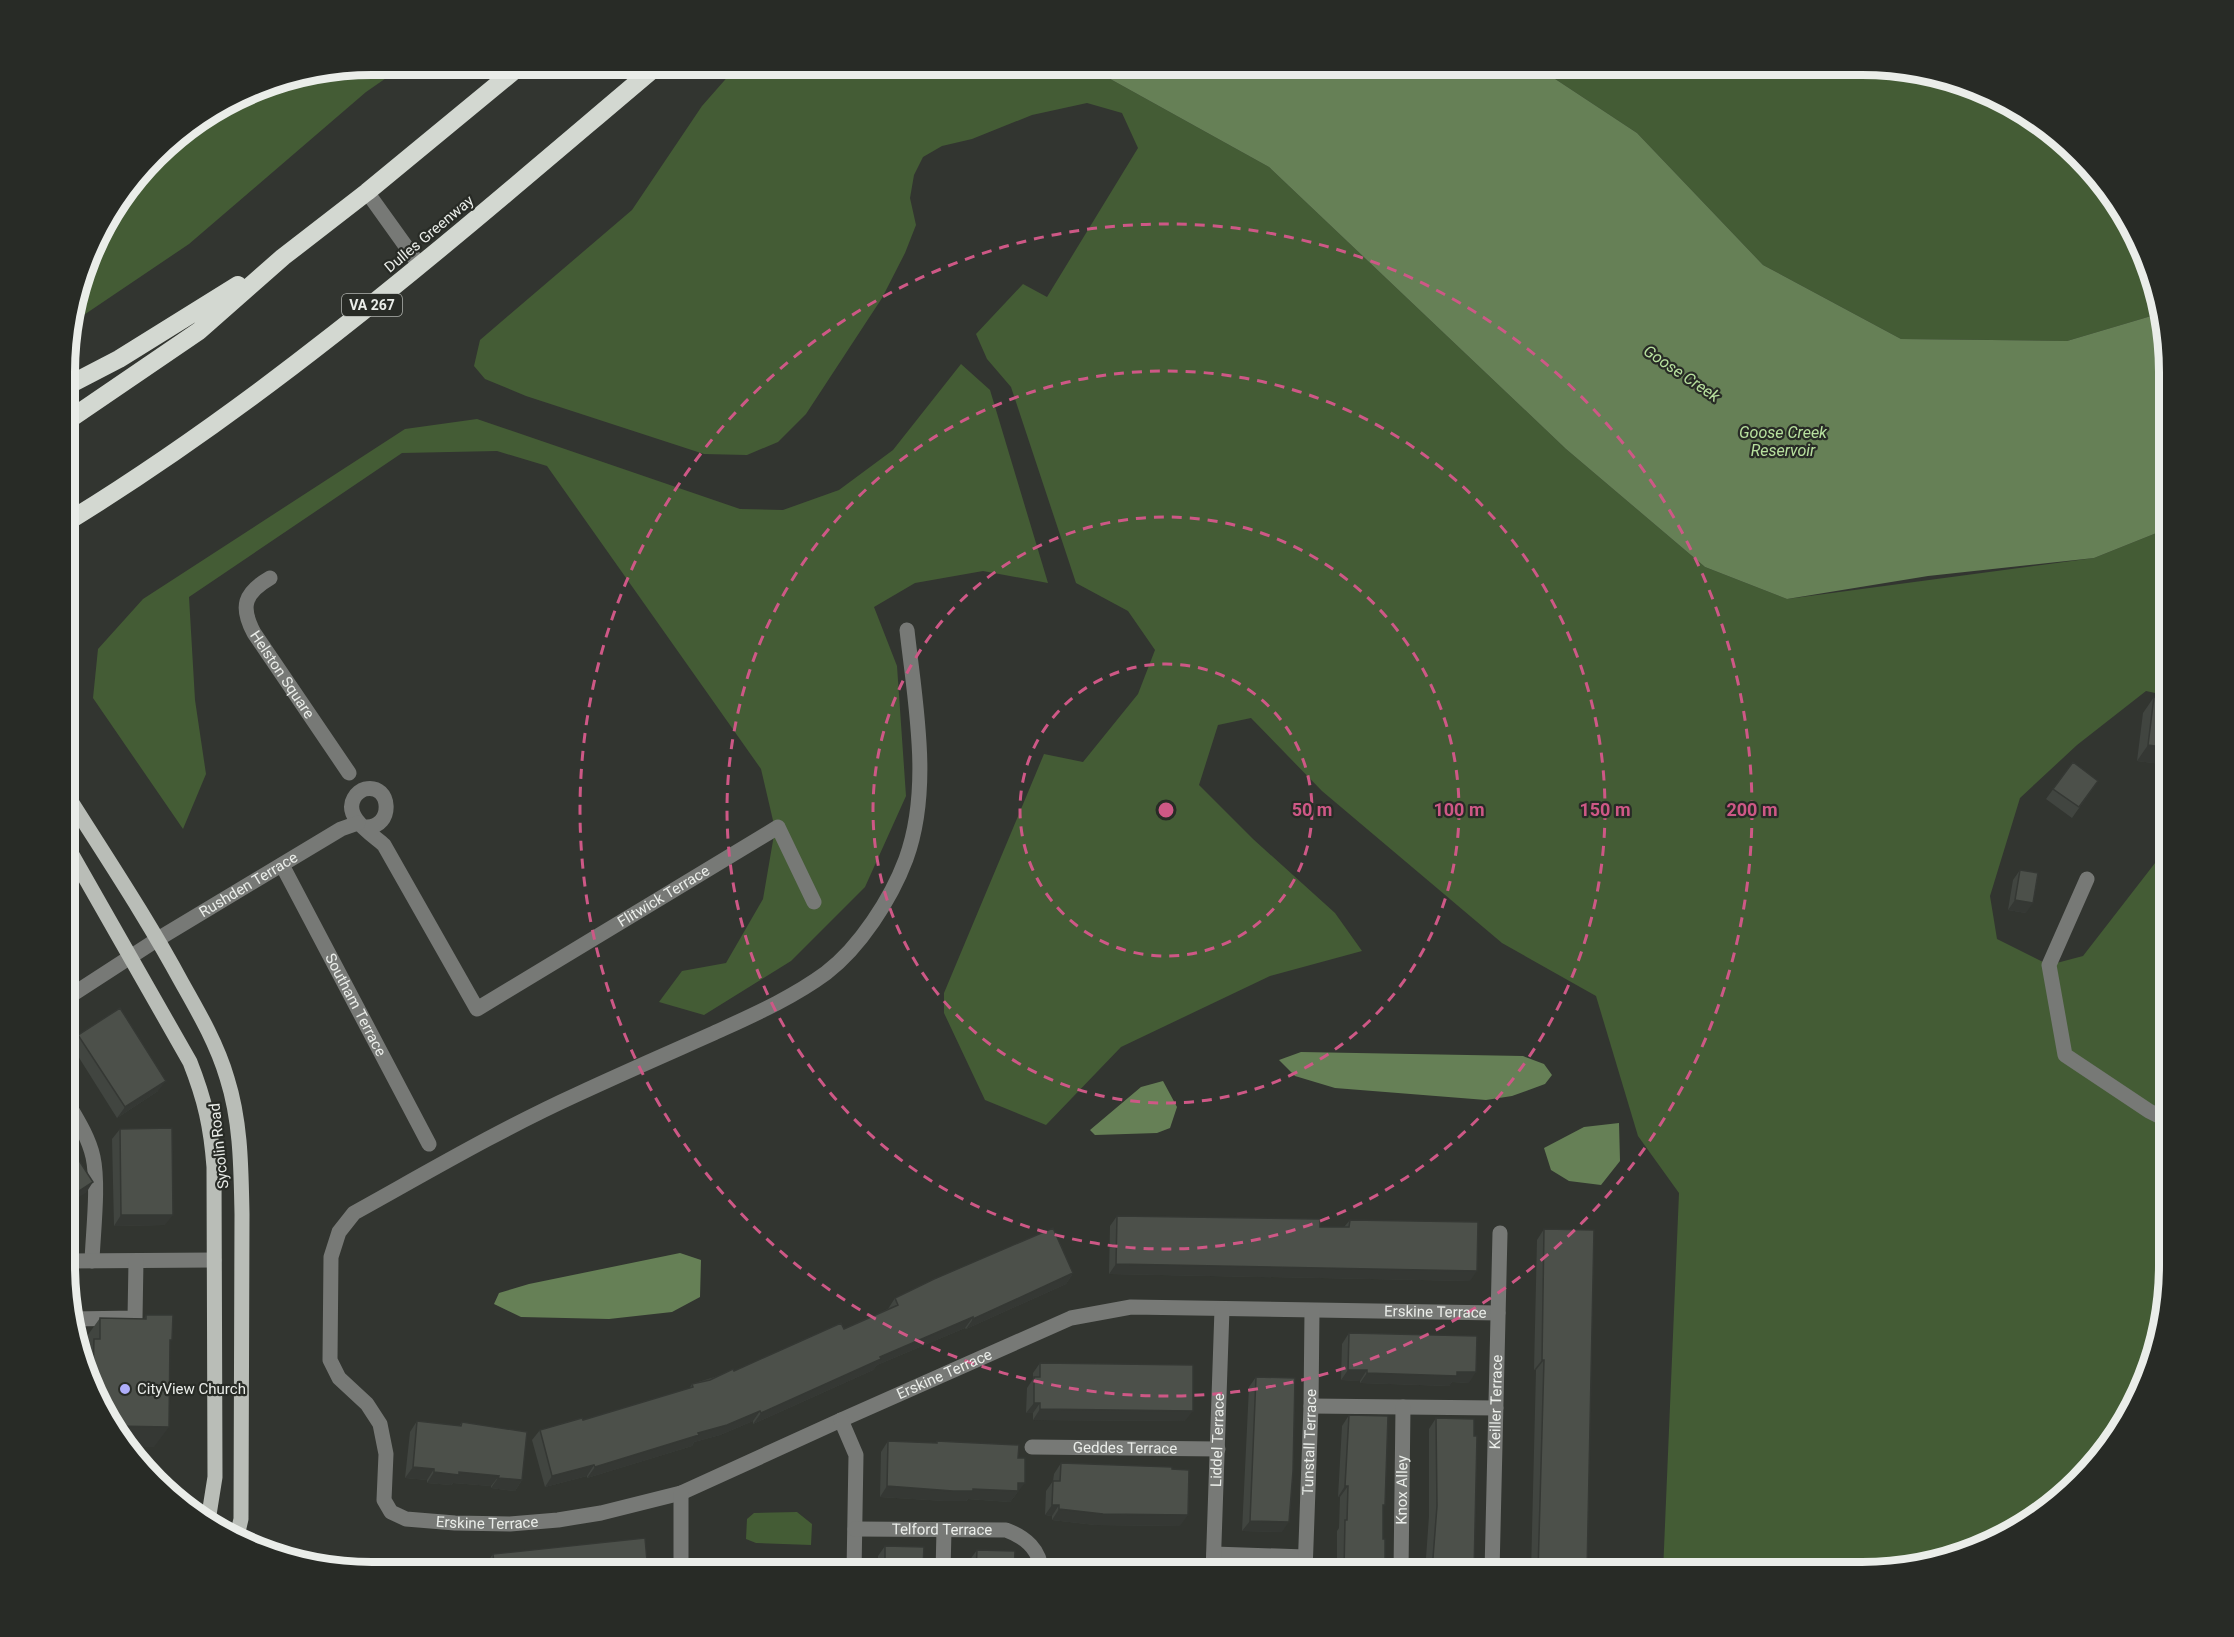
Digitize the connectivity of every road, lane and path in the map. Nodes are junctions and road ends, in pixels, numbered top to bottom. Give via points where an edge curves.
1 (508, 75) edge
2 (646, 75) edge
3 (367, 192) junction
4 (283, 257) junction
5 (420, 266) junction
6 (75, 382) edge
7 (75, 416) edge
8 (75, 517) edge
9 (270, 578) dead end
10 (907, 630) dead end
11 (349, 773) junction
12 (370, 789) junction
13 (75, 808) edge
14 (357, 815) junction
15 (381, 823) junction
16 (384, 845) junction
17 (75, 860) edge
18 (282, 865) junction
19 (2087, 879) dead end
20 (814, 902) dead end
21 (158, 939) junction
22 (130, 957) junction
23 (75, 993) edge
24 (477, 1009) joint
25 (2159, 1116) edge
26 (75, 1122) edge
27 (429, 1144) dead end
28 (1500, 1233) dead end
29 (214, 1260) junction
30 (92, 1261) junction
31 (136, 1261) junction
32 (75, 1262) edge
33 (1222, 1309) junction
34 (1312, 1311) junction
35 (1498, 1314) junction
36 (80, 1318) edge
37 (1311, 1406) junction
38 (1403, 1407) junction
39 (1496, 1408) junction
40 (840, 1420) junction
41 (1032, 1447) dead end
42 (1218, 1449) junction
43 (681, 1493) junction
44 (209, 1513) edge
45 (855, 1529) junction
46 (238, 1530) edge
47 (944, 1530) junction
48 (1214, 1554) junction
49 (681, 1562) edge
50 (854, 1562) edge
51 (943, 1562) edge
52 (1040, 1562) edge
53 (1214, 1562) edge
54 (1280, 1562) edge
55 (1305, 1562) edge
56 (1401, 1562) edge
57 (1492, 1562) edge

1 - 3 highway
2 - 5 highway, Dulles Greenway / VA 267
3 - 4 highway
3 - 5 street
4 - 6 highway via 119,359
4 - 7 highway via 199,331
5 - 8 highway, Dulles Greenway / VA 267 via 268,386
9 - 11 street, Helston Square via 247,600 247,618
10 - 43 street, Erskine Terrace via 920,747 920,799 906,858 882,907 857,943 827,972 772,1007 499,1131 354,1213 339,1232 331,1257 330,1360 339,1378 367,1404 380,1424 386,1454 384,1500 391,1512 406,1518 455,1523 510,1524 601,1513
11 - 12 street, Helston Square
11 - 14 street, Helston Square
12 - 14 street via 364,789
12 - 15 street, Helston Square via 387,802
13 - 21 main road, Sycolin Road
14 - 15 street via 372,828
14 - 16 street, Helston Square
14 - 18 street, Rushden Terrace via 341,830
15 - 16 street, Helston Square
16 - 24 street, Helston Square
17 - 22 main road, Sycolin Road
18 - 21 street, Rushden Terrace
18 - 27 street, Southam Terrace
19 - 25 street via 2049,965 2065,1054
20 - 24 street, Flitwick Terrace via 778,827
21 - 22 street, Rushden Terrace
21 - 46 main road, Sycolin Road via 216,1047 235,1107 239,1136 242,1214
22 - 23 street, Rushden Terrace
22 - 29 main road, Sycolin Road via 190,1062 204,1097 212,1132
26 - 30 street via 93,1157
28 - 35 street, Keiller Terrace
29 - 31 street
29 - 44 main road, Sycolin Road via 215,1477
30 - 31 street
30 - 32 street
31 - 36 street via 135,1318
33 - 34 street, Erskine Terrace
33 - 40 street, Erskine Terrace via 1131,1307 1071,1318
33 - 42 street, Liddel Terrace
34 - 35 street, Erskine Terrace
34 - 37 street, Tunstall Terrace
35 - 39 street, Keiller Terrace
37 - 38 street
37 - 55 street, Tunstall Terrace
38 - 39 street
38 - 56 street, Knox Alley
39 - 57 street, Keiller Terrace
40 - 43 street, Erskine Terrace
40 - 45 street via 856,1455
41 - 42 street, Geddes Terrace
42 - 48 street, Liddel Terrace
43 - 49 street
45 - 47 street, Telford Terrace
45 - 50 street
47 - 51 street
47 - 52 street, Telford Terrace via 1006,1530 1020,1535 1034,1548
48 - 53 street, Liddel Terrace
48 - 54 street

